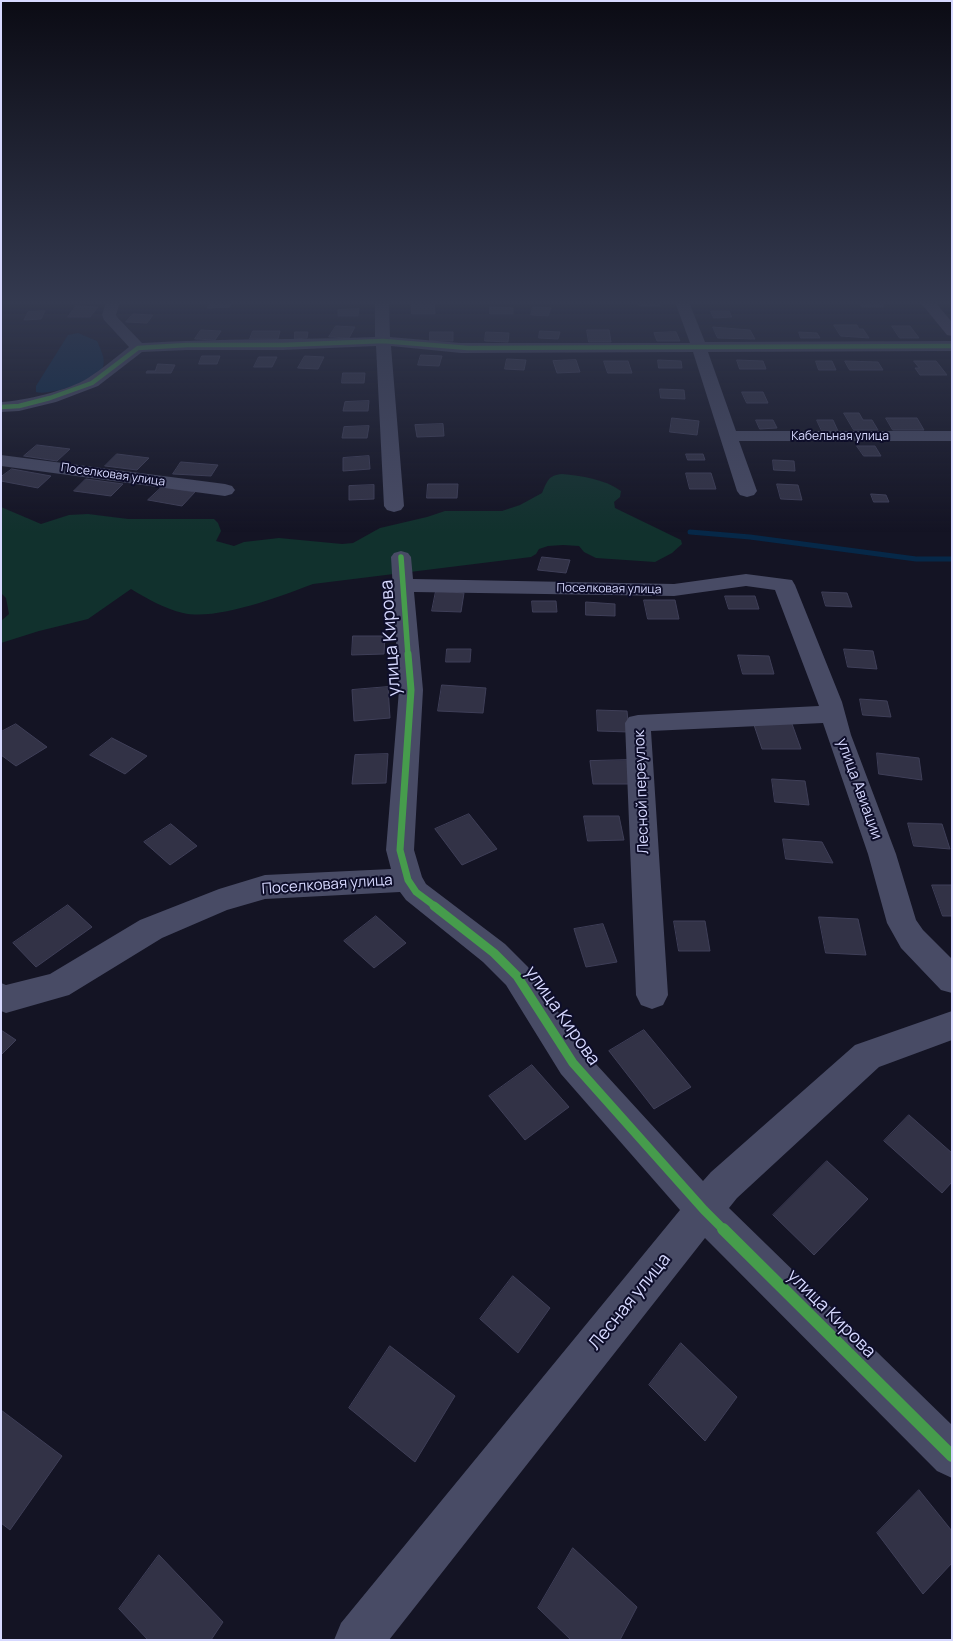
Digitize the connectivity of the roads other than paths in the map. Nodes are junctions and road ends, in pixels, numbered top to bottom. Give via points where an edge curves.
1 (97, 379) edge
2 (386, 379) edge
3 (710, 379) edge
4 (1, 407) edge
5 (729, 436) junction
6 (952, 436) edge
7 (1, 460) edge
8 (225, 490) dead end
9 (747, 491) dead end
10 (394, 506) dead end
11 (402, 571) joint
12 (784, 585) joint
13 (834, 714) junction
14 (408, 880) junction
15 (952, 980) edge
16 (652, 995) dead end
17 (1, 997) edge
18 (952, 1025) edge
19 (704, 1210) junction
20 (952, 1456) edge
21 (358, 1640) edge

1 - 4 street via 85,386 32,403
2 - 10 street
3 - 5 street
5 - 6 street, Кабельная улица
5 - 9 street
7 - 8 street, Поселковая улица
11 - 12 street, Поселковая улица via 674,590 746,580
11 - 14 street, улица Кирова via 411,690 400,850
12 - 13 street, улица Авиации
13 - 15 street, улица Авиации via 838,734 882,854 902,924 912,940
13 - 16 street, Лесной переулок via 638,723
14 - 17 street, Поселковая улица via 265,887 219,901 151,929 58,985 6,999
14 - 19 street, улица Кирова via 416,892 517,976 573,1063
18 - 19 street, Лесная улица via 867,1056 724,1185
19 - 20 street, улица Кирова
19 - 21 street, Лесная улица

